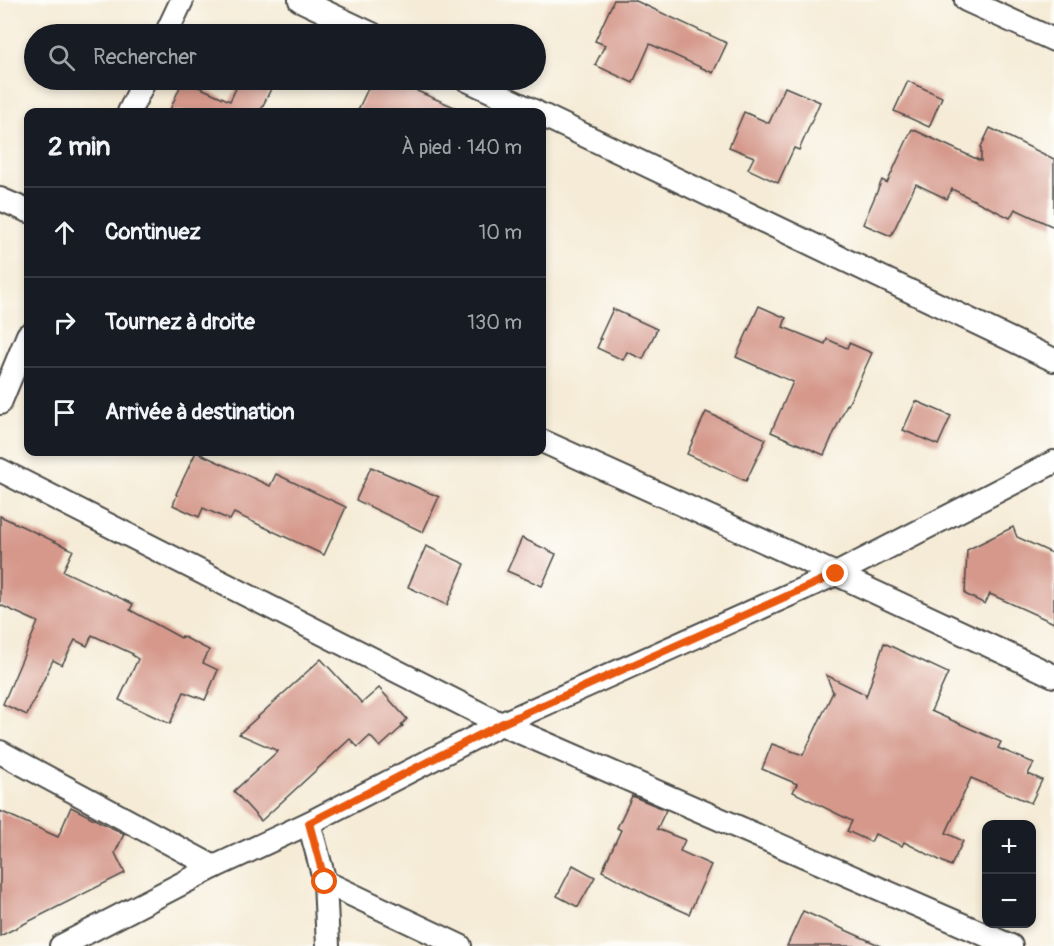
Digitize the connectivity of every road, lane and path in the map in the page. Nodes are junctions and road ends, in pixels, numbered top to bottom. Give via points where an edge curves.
1 (183, 0) edge
2 (300, 0) edge
3 (966, 0) edge
4 (171, 24) edge
5 (351, 24) edge
6 (1054, 40) edge
7 (140, 90) edge
8 (489, 90) edge
9 (131, 108) edge
10 (527, 108) edge
11 (546, 117) edge
12 (0, 199) edge
13 (24, 209) edge
14 (24, 346) edge
15 (1054, 360) edge
16 (0, 403) edge
17 (546, 443) edge
18 (1054, 462) edge
19 (0, 470) edge
20 (836, 574) junction
21 (1054, 676) edge
22 (501, 724) junction
23 (0, 752) edge
24 (309, 823) junction
25 (214, 867) junction
26 (325, 882) junction
27 (61, 946) edge
28 (328, 946) edge
29 (460, 946) edge
30 (1011, 946) edge

1 - 4 street
2 - 5 street
3 - 6 street
7 - 9 street
8 - 10 street
11 - 15 street
12 - 13 street
14 - 16 street
17 - 20 street
18 - 20 street
19 - 22 street
20 - 21 street
20 - 22 street
22 - 24 street
22 - 30 street
23 - 25 street
24 - 25 street
24 - 26 street
25 - 27 street
26 - 28 street
26 - 29 street

